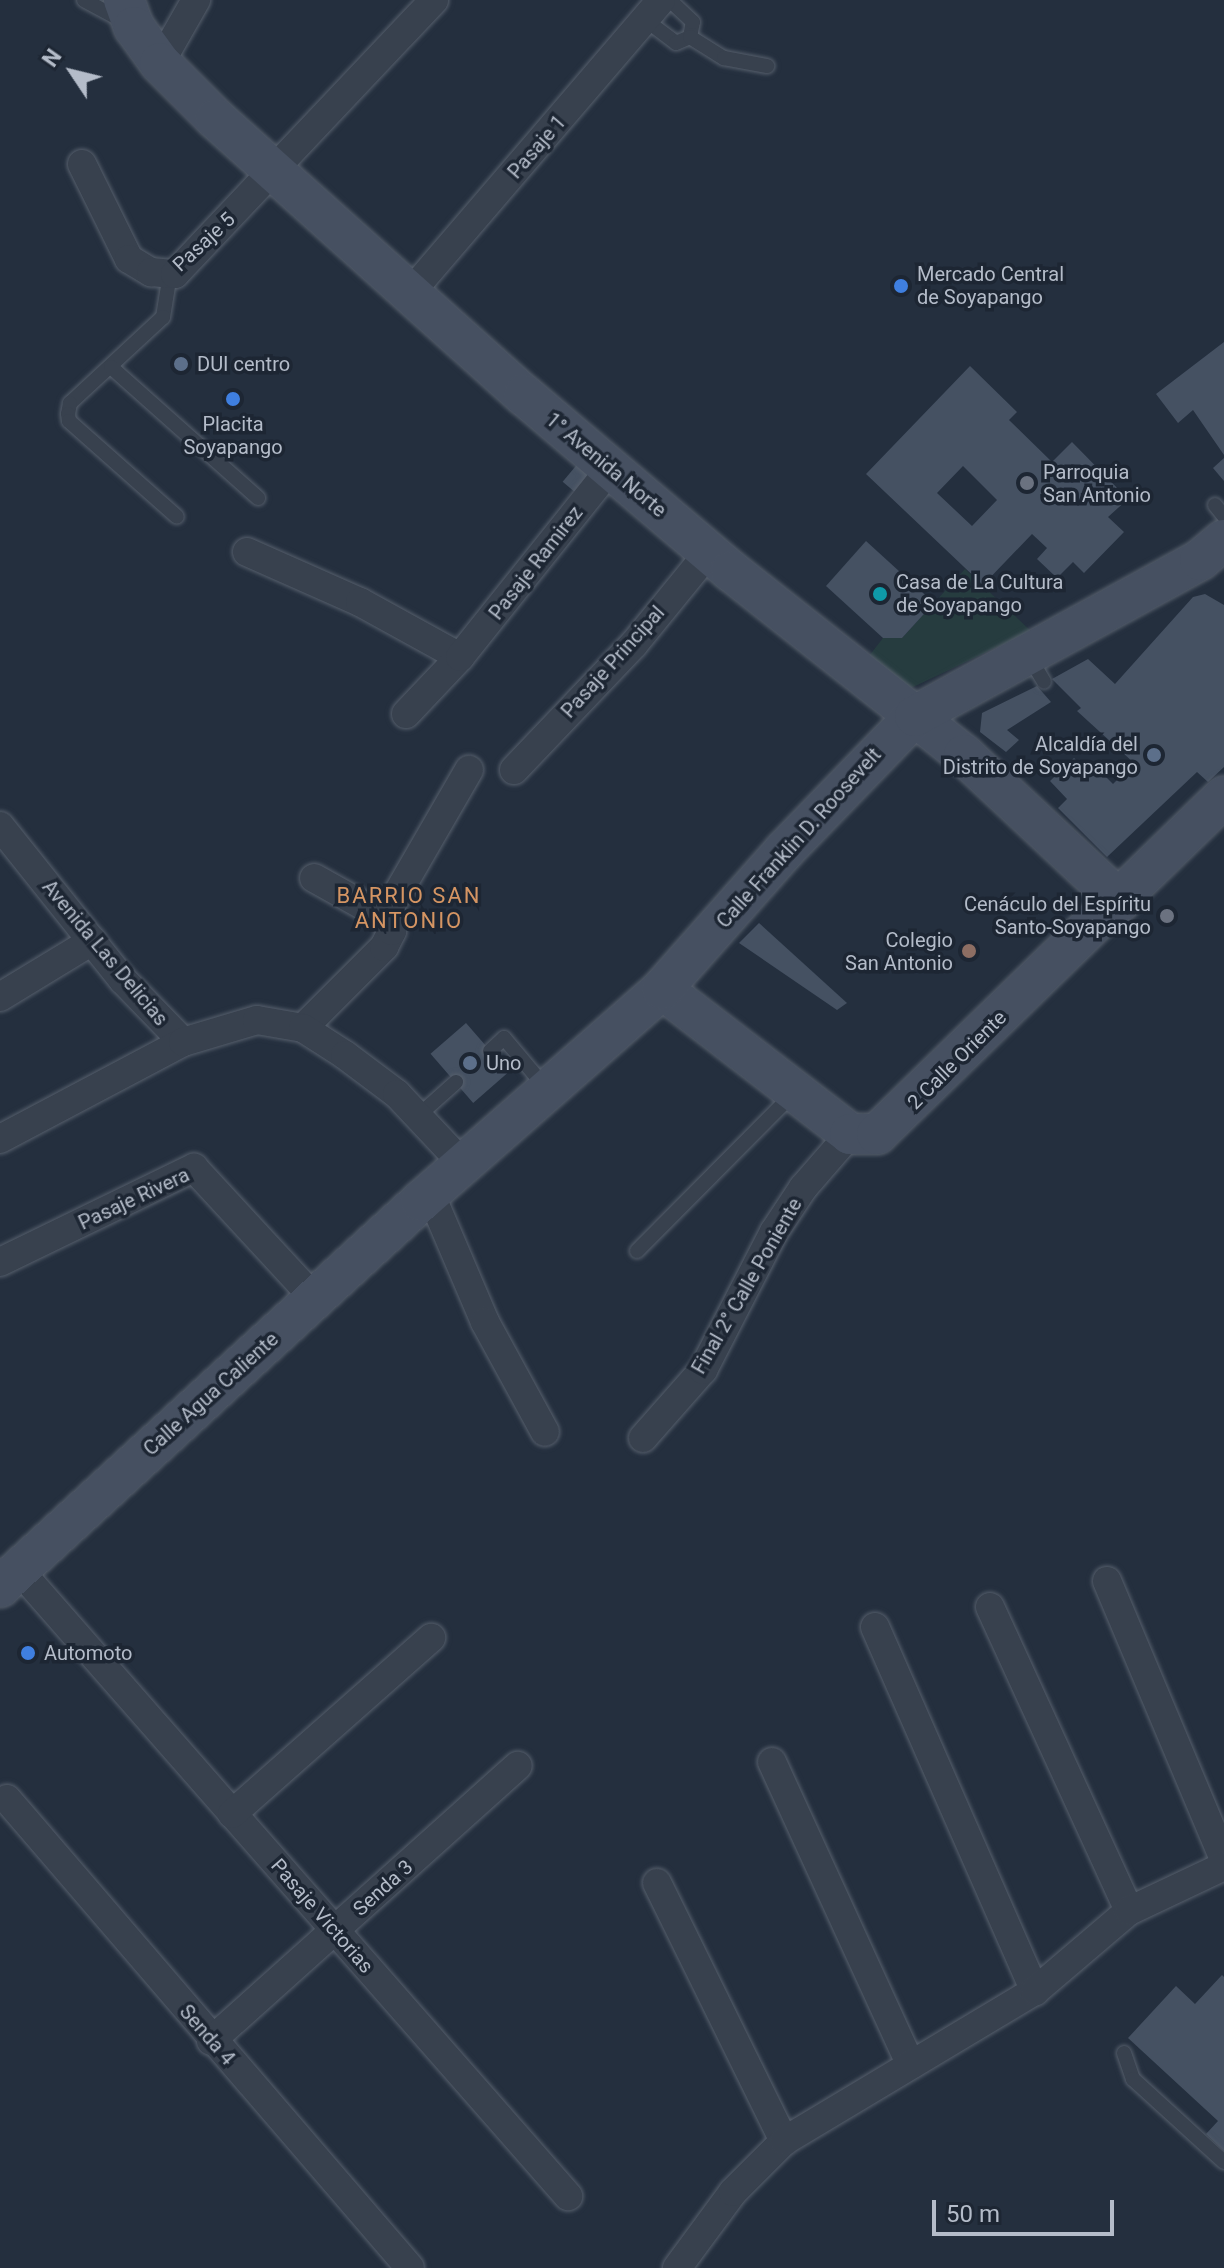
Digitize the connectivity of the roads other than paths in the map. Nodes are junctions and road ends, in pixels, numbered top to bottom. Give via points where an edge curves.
1 (84, 0) edge
2 (196, 0) edge
3 (434, 0) edge
4 (669, 0) edge
5 (654, 10) edge
6 (129, 14) edge
7 (680, 46) junction
8 (160, 63) junction
9 (767, 66) dead end
10 (82, 164) dead end
11 (275, 171) junction
12 (170, 274) junction
13 (411, 292) junction
14 (111, 367) junction
15 (611, 468) junction
16 (258, 498) dead end
17 (177, 517) dead end
18 (1217, 541) edge
19 (247, 552) dead end
20 (709, 552) junction
21 (460, 657) junction
22 (406, 714) dead end
23 (915, 716) junction
24 (469, 770) dead end
25 (514, 770) dead end
26 (1224, 797) edge
27 (0, 826) edge
28 (314, 878) dead end
29 (1120, 901) junction
30 (384, 917) junction
31 (92, 941) junction
32 (662, 989) junction
33 (0, 997) edge
34 (303, 1028) junction
35 (183, 1042) junction
36 (490, 1051) dead end
37 (456, 1082) dead end
38 (548, 1090) junction
39 (796, 1091) junction
40 (418, 1116) junction
41 (850, 1134) junction
42 (0, 1139) edge
43 (463, 1164) junction
44 (426, 1197) junction
45 (637, 1251) dead end
46 (0, 1262) edge
47 (315, 1299) junction
48 (545, 1432) dead end
49 (643, 1438) dead end
50 (9, 1578) edge
51 (1107, 1581) dead end
52 (990, 1607) dead end
53 (875, 1627) dead end
54 (431, 1638) dead end
55 (772, 1762) dead end
56 (518, 1766) dead end
57 (7, 1799) dead end
58 (232, 1814) junction
59 (1224, 1859) edge
60 (1224, 1866) edge
61 (657, 1883) dead end
62 (1129, 1911) junction
63 (335, 1931) junction
64 (1035, 1991) junction
65 (211, 2041) junction
66 (1124, 2053) dead end
67 (911, 2065) junction
68 (784, 2141) junction
69 (1224, 2162) edge
70 (568, 2196) dead end
71 (410, 2268) edge
72 (677, 2268) edge

1 - 6 lane
2 - 8 street
3 - 11 street, Pasaje 5
4 - 7 lane via 693,22
5 - 7 lane
5 - 13 street, Pasaje 1
6 - 8 main road, 1° Avenida Norte
7 - 9 lane
8 - 11 main road, 1° Avenida Norte
10 - 12 street, Pasaje 5 via 129,259 151,272
11 - 12 street, Pasaje 5 via 218,233
11 - 13 main road, 1° Avenida Norte
12 - 14 lane via 163,317
13 - 15 main road, 1° Avenida Norte
14 - 16 lane
14 - 17 lane via 70,403 69,421
15 - 20 main road, 1° Avenida Norte
15 - 21 street, Pasaje Ramirez
18 - 23 main road, Calle Franklin D. Roosevelt via 1061,626 1036,668
19 - 21 street via 360,602
20 - 23 main road, 1° Avenida Norte
20 - 25 street, Pasaje Principal via 634,644
21 - 22 street, Pasaje Ramirez
23 - 29 main road, 1° Avenida Norte via 1030,804
23 - 32 main road, Calle Franklin D. Roosevelt via 784,851
24 - 30 street
26 - 29 main road, 2 Calle Oriente
27 - 31 street, Avenida Las Delicias
28 - 30 street
29 - 41 main road, 2 Calle Oriente via 889,1128 866,1136
30 - 34 street via 392,931 384,947
31 - 33 street
31 - 35 street, Avenida Las Delicias
32 - 38 main road, Calle Franklin D. Roosevelt
32 - 39 main road
34 - 35 street, Avenida Las Delicias via 257,1020
34 - 40 street, Avenida Las Delicias via 397,1094
35 - 42 street
36 - 38 lane via 504,1038
37 - 40 lane
38 - 43 main road, Calle Franklin D. Roosevelt
39 - 41 main road
39 - 45 lane
40 - 43 street, Avenida Las Delicias
41 - 49 street, Final 2° Calle Poniente via 803,1188 774,1232 703,1370
43 - 44 main road, Calle Franklin D. Roosevelt
44 - 47 main road, Calle Agua Caliente
44 - 48 street
46 - 47 street, Pasaje Rivera via 194,1168
47 - 50 main road, Calle Agua Caliente
50 - 58 street, Pasaje Victorias via 76,1636
51 - 59 street
52 - 62 street
53 - 64 street
54 - 58 street
55 - 67 street
56 - 63 street, Senda 3
57 - 65 street, Senda 4
58 - 63 street, Pasaje Victorias
60 - 62 street
61 - 68 street
62 - 64 street
63 - 65 street, Senda 3
63 - 70 street, Pasaje Victorias
64 - 67 street
65 - 71 street, Senda 4
66 - 69 lane via 1133,2079
67 - 68 street
68 - 72 street via 733,2192

